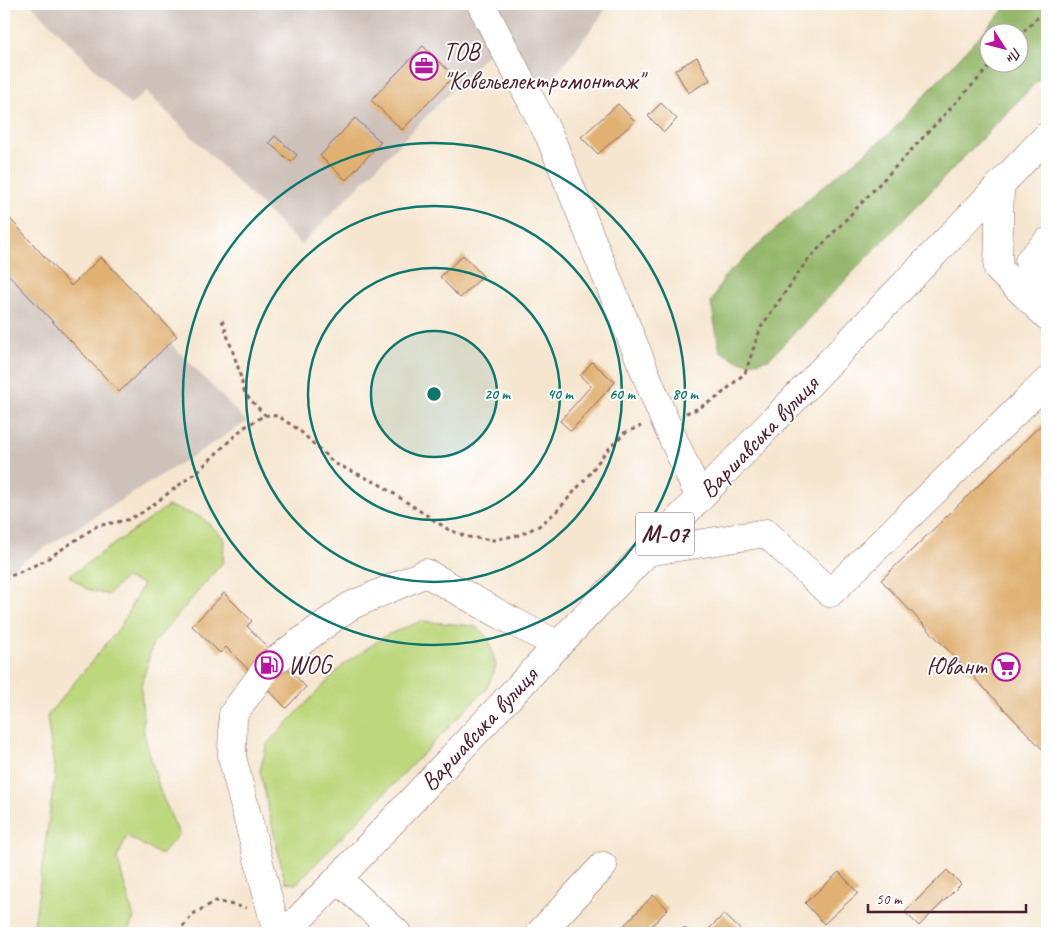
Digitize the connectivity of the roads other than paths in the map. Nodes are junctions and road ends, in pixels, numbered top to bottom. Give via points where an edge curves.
1 (481, 4) edge
2 (1047, 136) edge
3 (1000, 185) junction
4 (1047, 242) edge
5 (1047, 279) edge
6 (1047, 316) edge
7 (1047, 381) edge
8 (700, 498) junction
9 (647, 552) junction
10 (558, 644) junction
11 (603, 866) dead end
12 (338, 879) junction
13 (278, 926) edge
14 (397, 933) edge
15 (540, 933) edge

1 - 8 main road via 550,137 664,419
2 - 3 main road, Варшавська вулиця / М-07
3 - 6 main road via 998,269
3 - 8 main road, Варшавська вулиця / М-07
4 - 5 main road via 1029,260
7 - 9 main road via 830,593 766,533
8 - 9 main road, Варшавська вулиця / М-07
9 - 10 main road, Варшавська вулиця / М-07
10 - 12 main road, Варшавська вулиця / М-07
10 - 13 main road via 426,573 350,606 269,666 233,714 232,757
11 - 15 main road
12 - 13 main road, Варшавська вулиця / М-07
12 - 14 main road

